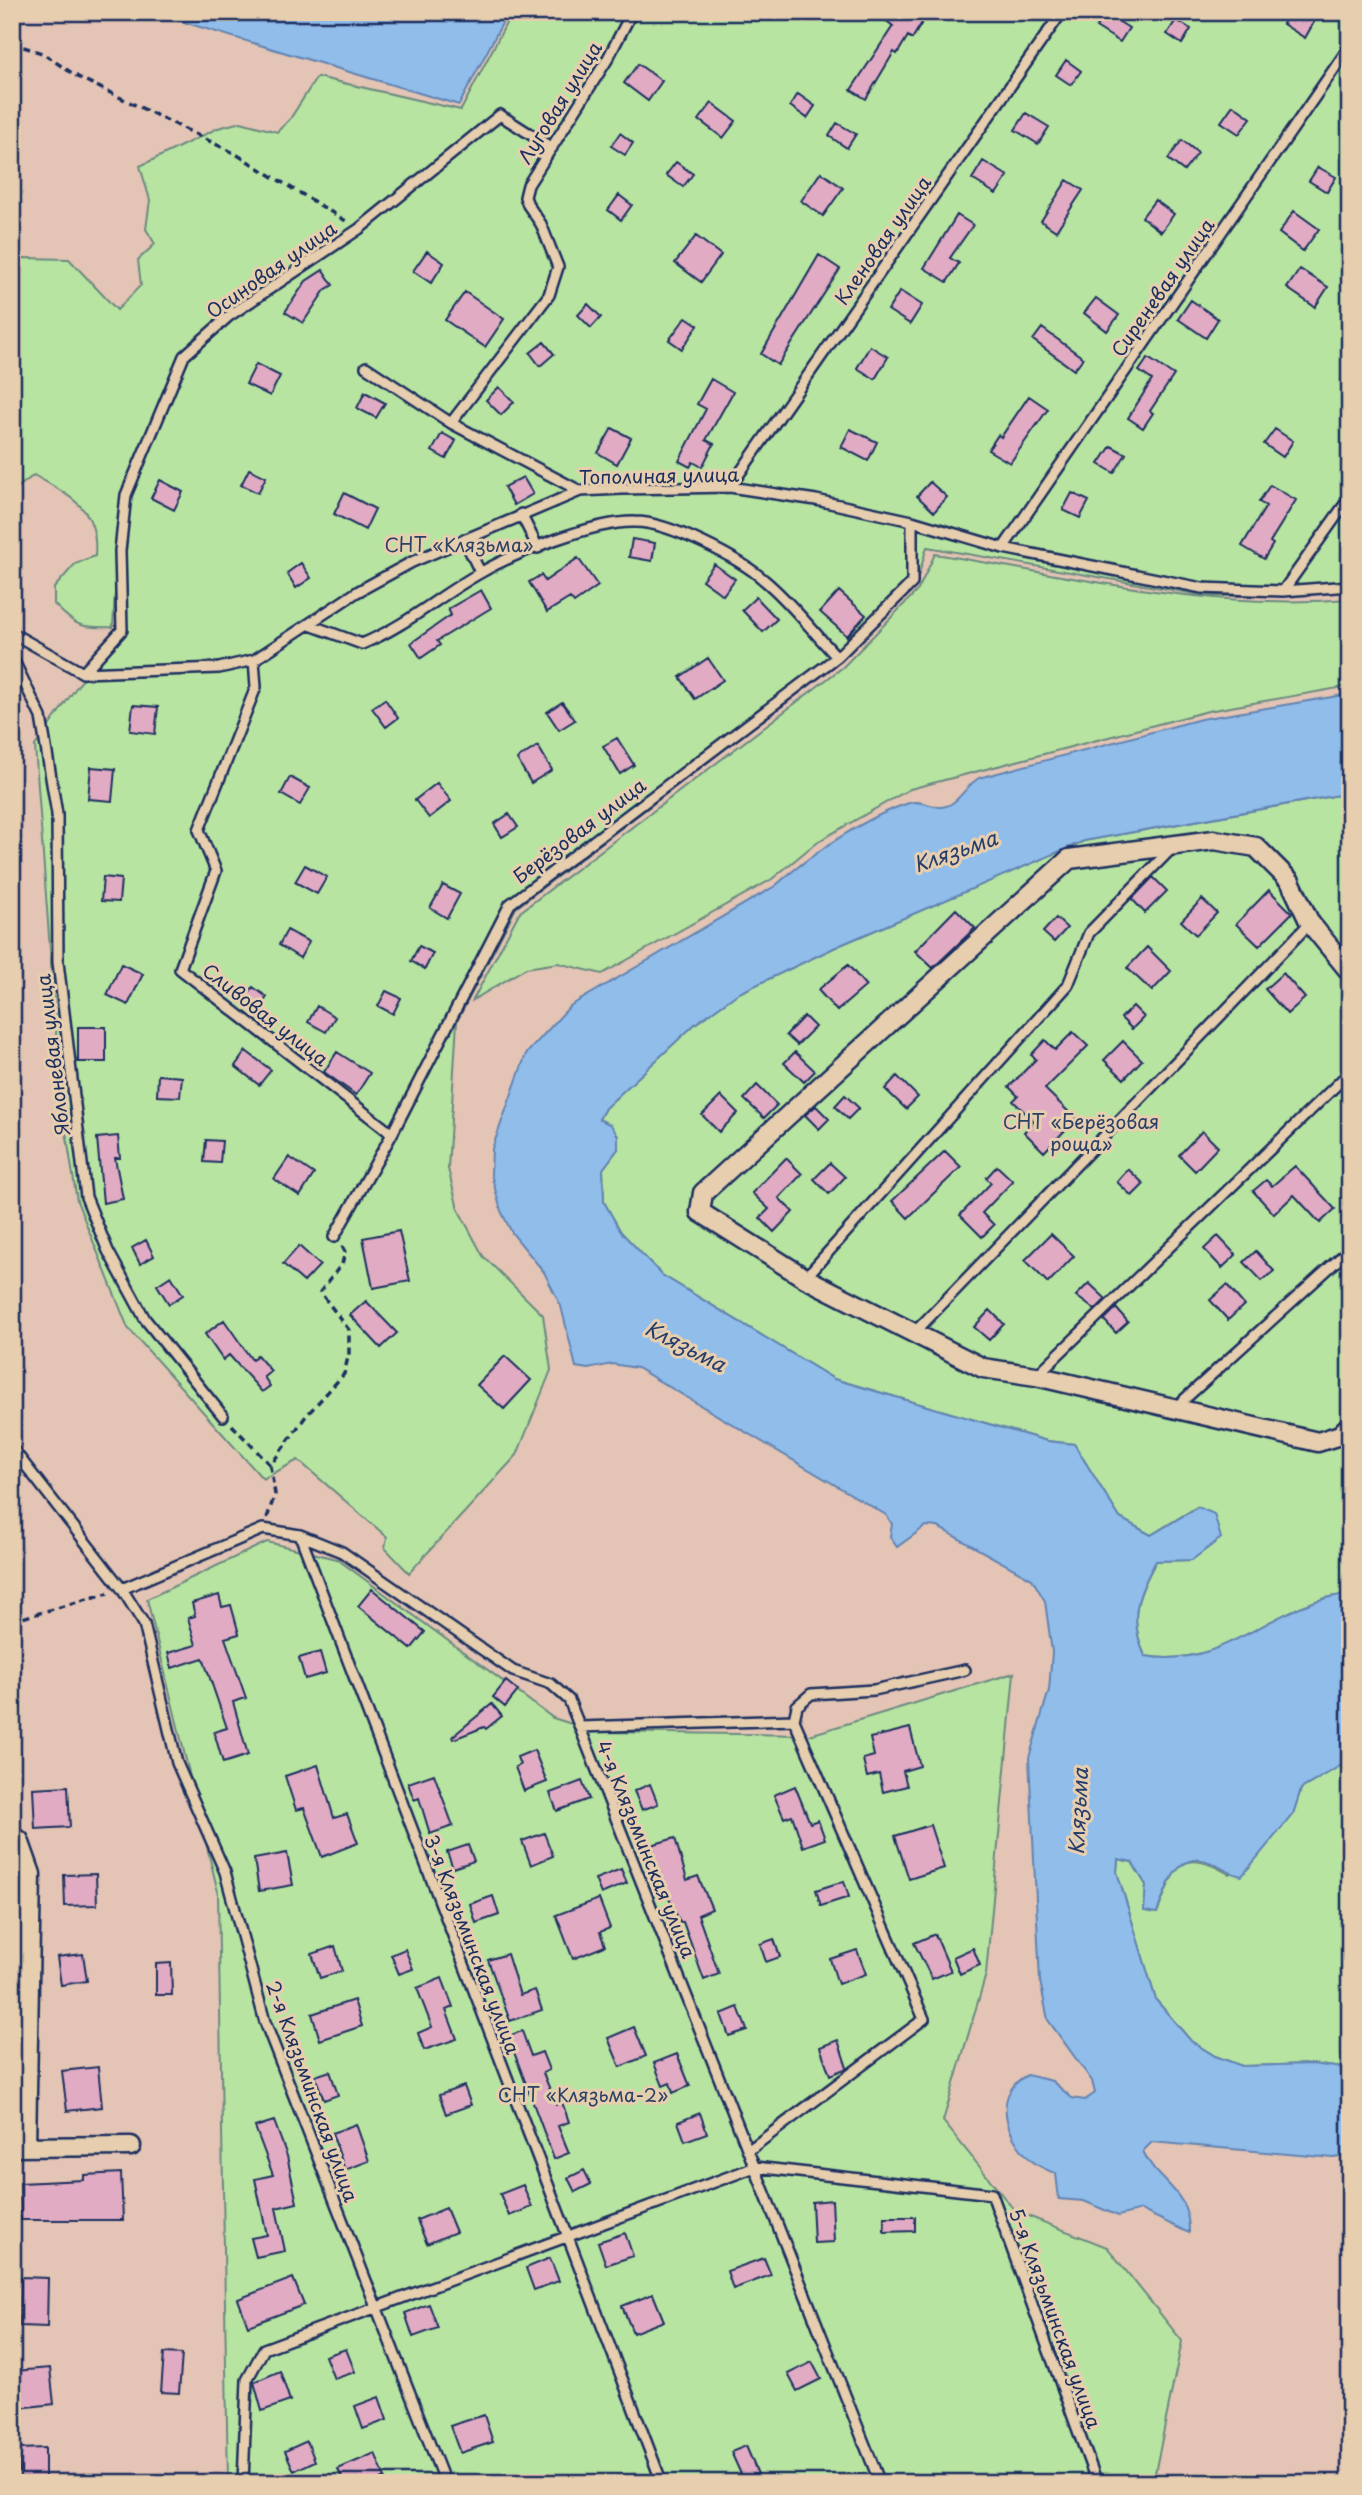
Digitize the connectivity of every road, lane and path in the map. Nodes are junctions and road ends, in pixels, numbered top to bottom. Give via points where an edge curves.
1 (632, 12) edge
2 (1062, 12) edge
3 (12, 43) edge
4 (1350, 46) edge
5 (552, 148) junction
6 (359, 229) junction
7 (366, 367) dead end
8 (452, 423) junction
9 (730, 487) junction
10 (580, 491) junction
11 (1350, 498) edge
12 (522, 514) junction
13 (912, 521) junction
14 (464, 540) junction
15 (538, 548) junction
16 (1003, 548) junction
17 (480, 572) junction
18 (1350, 586) edge
19 (1283, 591) junction
20 (310, 625) junction
21 (12, 633) edge
22 (12, 657) edge
23 (837, 657) junction
24 (254, 660) junction
25 (83, 673) junction
26 (1175, 845) junction
27 (1310, 923) junction
28 (1350, 972) edge
29 (1350, 1072) edge
30 (392, 1134) junction
31 (334, 1237) joint
32 (1350, 1249) edge
33 (805, 1278) junction
34 (913, 1334) junction
35 (1036, 1376) junction
36 (1175, 1408) junction
37 (223, 1416) joint
38 (1350, 1425) edge
39 (12, 1448) edge
40 (270, 1466) junction
41 (263, 1530) junction
42 (300, 1535) junction
43 (122, 1589) junction
44 (12, 1621) edge
45 (965, 1670) dead end
46 (794, 1720) junction
47 (580, 1727) junction
48 (19, 1840) dead end
49 (131, 2146) dead end
50 (19, 2147) edge
51 (749, 2150) junction
52 (755, 2167) junction
53 (566, 2237) junction
54 (374, 2308) junction
55 (243, 2483) edge
56 (445, 2483) edge
57 (662, 2483) edge
58 (880, 2483) edge
59 (1097, 2483) edge

1 - 5 lane, Луговая улица
2 - 9 lane, Кленовая улица
3 - 6 path via 42,53 78,77 234,153
4 - 16 lane, Сиреневая улица
5 - 6 lane, Осиновая улица via 500,115
5 - 8 lane, Луговая улица via 525,197 558,267 549,295
6 - 25 lane, Осиновая улица via 229,316 184,356 126,495 120,551 122,630
7 - 8 lane
8 - 10 lane
9 - 10 lane, Тополиная улица
9 - 13 lane, Тополиная улица
10 - 12 lane, Тополиная улица
11 - 19 lane
12 - 14 lane, Тополиная улица
12 - 15 lane
13 - 16 lane, Тополиная улица
13 - 23 lane, Берёзовая улица via 912,583
14 - 17 lane
14 - 20 lane, Тополиная улица via 357,592
15 - 17 lane
15 - 23 lane via 589,527 636,522 674,532 724,553 764,580
16 - 19 lane, Тополиная улица via 1202,588
17 - 20 lane via 393,631 362,644
18 - 19 lane, Тополиная улица
20 - 24 lane, Тополиная улица
21 - 25 lane
22 - 37 lane, Яблоневая улица via 41,718 57,814 58,962 86,1197 108,1251 145,1319
23 - 30 lane, Берёзовая улица via 510,904
24 - 25 lane, Тополиная улица via 219,668
24 - 30 lane, Сливовая улица via 256,687 199,830 216,871 180,969
26 - 27 street via 1214,839 1256,847 1290,881
26 - 33 lane via 1088,933 1068,985
26 - 33 street via 1069,859 703,1193 700,1212
27 - 28 street
27 - 34 lane
29 - 35 lane
30 - 31 lane, Берёзовая улица
31 - 40 path via 345,1252 342,1264 320,1292 349,1330 344,1374
32 - 36 lane
33 - 34 street
34 - 35 street via 984,1368
35 - 36 street
36 - 38 street via 1318,1442
37 - 40 path
39 - 43 lane, 2-я Клязьминская улица
40 - 41 path via 275,1494
41 - 42 lane, 4-я Клязьминская улица
41 - 43 lane
42 - 47 lane, 4-я Клязьминская улица via 342,1552 513,1671 551,1684 569,1700
42 - 53 lane, 3-я Клязьминская улица
43 - 44 path
43 - 54 lane, 2-я Клязьминская улица via 144,1624 177,1763 225,1872 265,2022
45 - 46 lane via 874,1690 811,1694 797,1706
46 - 47 lane
46 - 51 lane via 924,2019
47 - 51 lane, 4-я Клязьминская улица
48 - 50 street via 30,1874
49 - 50 street
51 - 52 lane, 4-я Клязьминская улица
52 - 53 lane
52 - 58 lane, 4-я Клязьминская улица
52 - 59 lane, 5-я Клязьминская улица via 992,2193
53 - 54 lane
53 - 57 lane, 3-я Клязьминская улица
54 - 55 lane via 264,2349 247,2380
54 - 56 lane, 2-я Клязьминская улица

